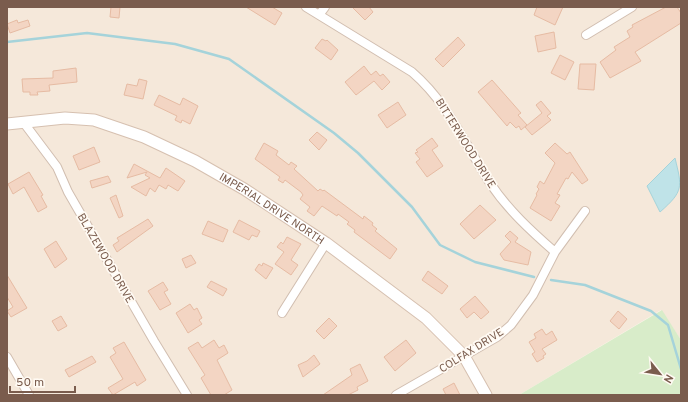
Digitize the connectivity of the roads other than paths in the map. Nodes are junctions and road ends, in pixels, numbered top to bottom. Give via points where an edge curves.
1 (306, 7) edge
2 (325, 7) edge
3 (632, 7) edge
4 (320, 15) junction
5 (586, 35) dead end
6 (24, 123) junction
7 (7, 124) edge
8 (585, 210) dead end
9 (326, 243) junction
10 (555, 252) junction
11 (282, 313) dead end
12 (464, 356) junction
13 (7, 357) edge
14 (29, 395) edge
15 (188, 395) edge
16 (396, 395) edge
17 (486, 395) edge

1 - 4 street, BITTERWOOD DRIVE
2 - 4 street
3 - 5 street
4 - 10 street, BITTERWOOD DRIVE via 400,64 426,84 440,99 495,190 526,226
6 - 7 street, IMPERIAL DRIVE NORTH
6 - 9 street, IMPERIAL DRIVE NORTH via 65,118 94,120 120,127 201,164
6 - 15 street, BLAZEWOOD DRIVE via 57,166 76,206
8 - 10 street, COLFAX DRIVE
9 - 11 street
9 - 12 street, IMPERIAL DRIVE NORTH via 426,318
10 - 12 street, COLFAX DRIVE via 533,295 511,325 497,337
12 - 16 street, COLFAX DRIVE
12 - 17 street, IMPERIAL DRIVE NORTH
13 - 14 street

